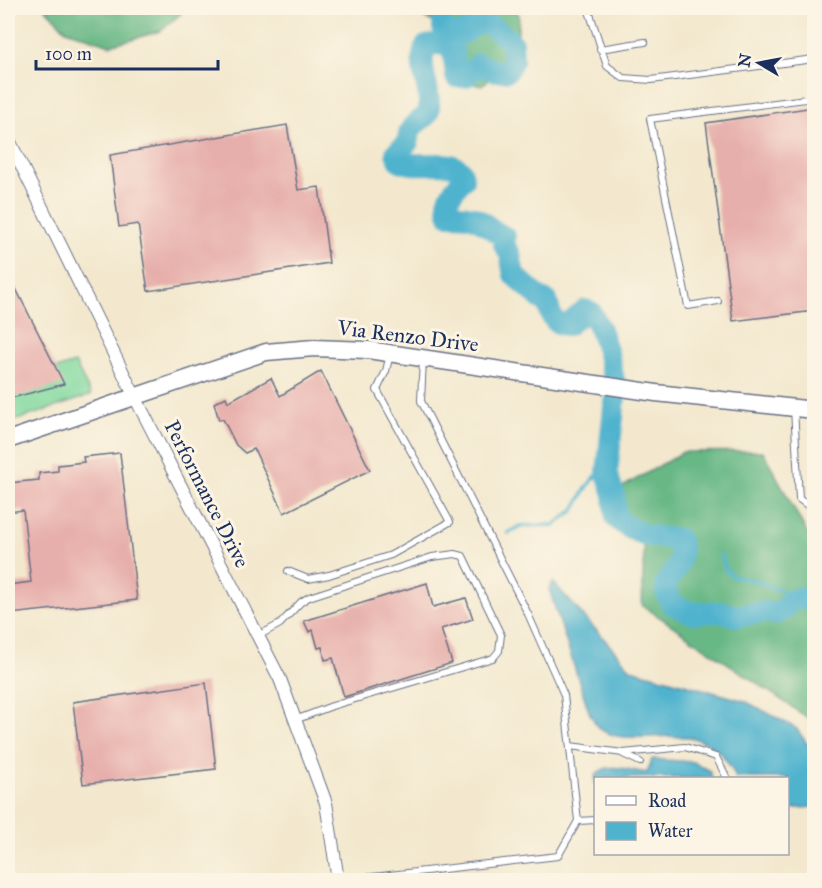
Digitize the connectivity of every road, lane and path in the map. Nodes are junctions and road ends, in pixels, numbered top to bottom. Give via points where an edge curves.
1 (588, 8) edge
2 (645, 42) dead end
3 (600, 49) junction
4 (814, 59) edge
5 (814, 98) edge
6 (8, 138) edge
7 (718, 302) dead end
8 (390, 353) junction
9 (423, 358) junction
10 (135, 397) junction
11 (794, 408) junction
12 (814, 410) edge
13 (8, 440) edge
14 (814, 510) edge
15 (288, 571) dead end
16 (258, 636) junction
17 (295, 720) junction
18 (570, 746) junction
19 (623, 753) junction
20 (640, 762) dead end
21 (726, 777) edge
22 (594, 820) edge
23 (578, 821) junction
24 (338, 880) edge
25 (346, 880) edge

1 - 3 lane
2 - 3 lane
3 - 4 lane via 607,66 631,80
5 - 7 lane via 650,119 688,306
6 - 10 street, Performance Drive
8 - 9 street, Via Renzo Drive
8 - 10 street, Via Renzo Drive via 314,348 266,352
8 - 15 lane via 377,390 450,522 391,555 329,575 308,579
9 - 11 street, Via Renzo Drive via 656,393
9 - 18 lane via 422,401 564,695
10 - 13 street, Via Renzo Drive
10 - 16 street, Performance Drive
11 - 12 street, Via Renzo Drive
11 - 14 lane via 799,499
16 - 17 street, Performance Drive
16 - 17 lane via 280,624 309,597 432,557 455,554 464,556 501,635 502,645 494,658
17 - 24 street, Performance Drive via 326,803
18 - 19 lane
18 - 23 lane
19 - 20 lane
19 - 21 lane via 685,747 716,758
22 - 23 lane
23 - 25 lane via 558,856

